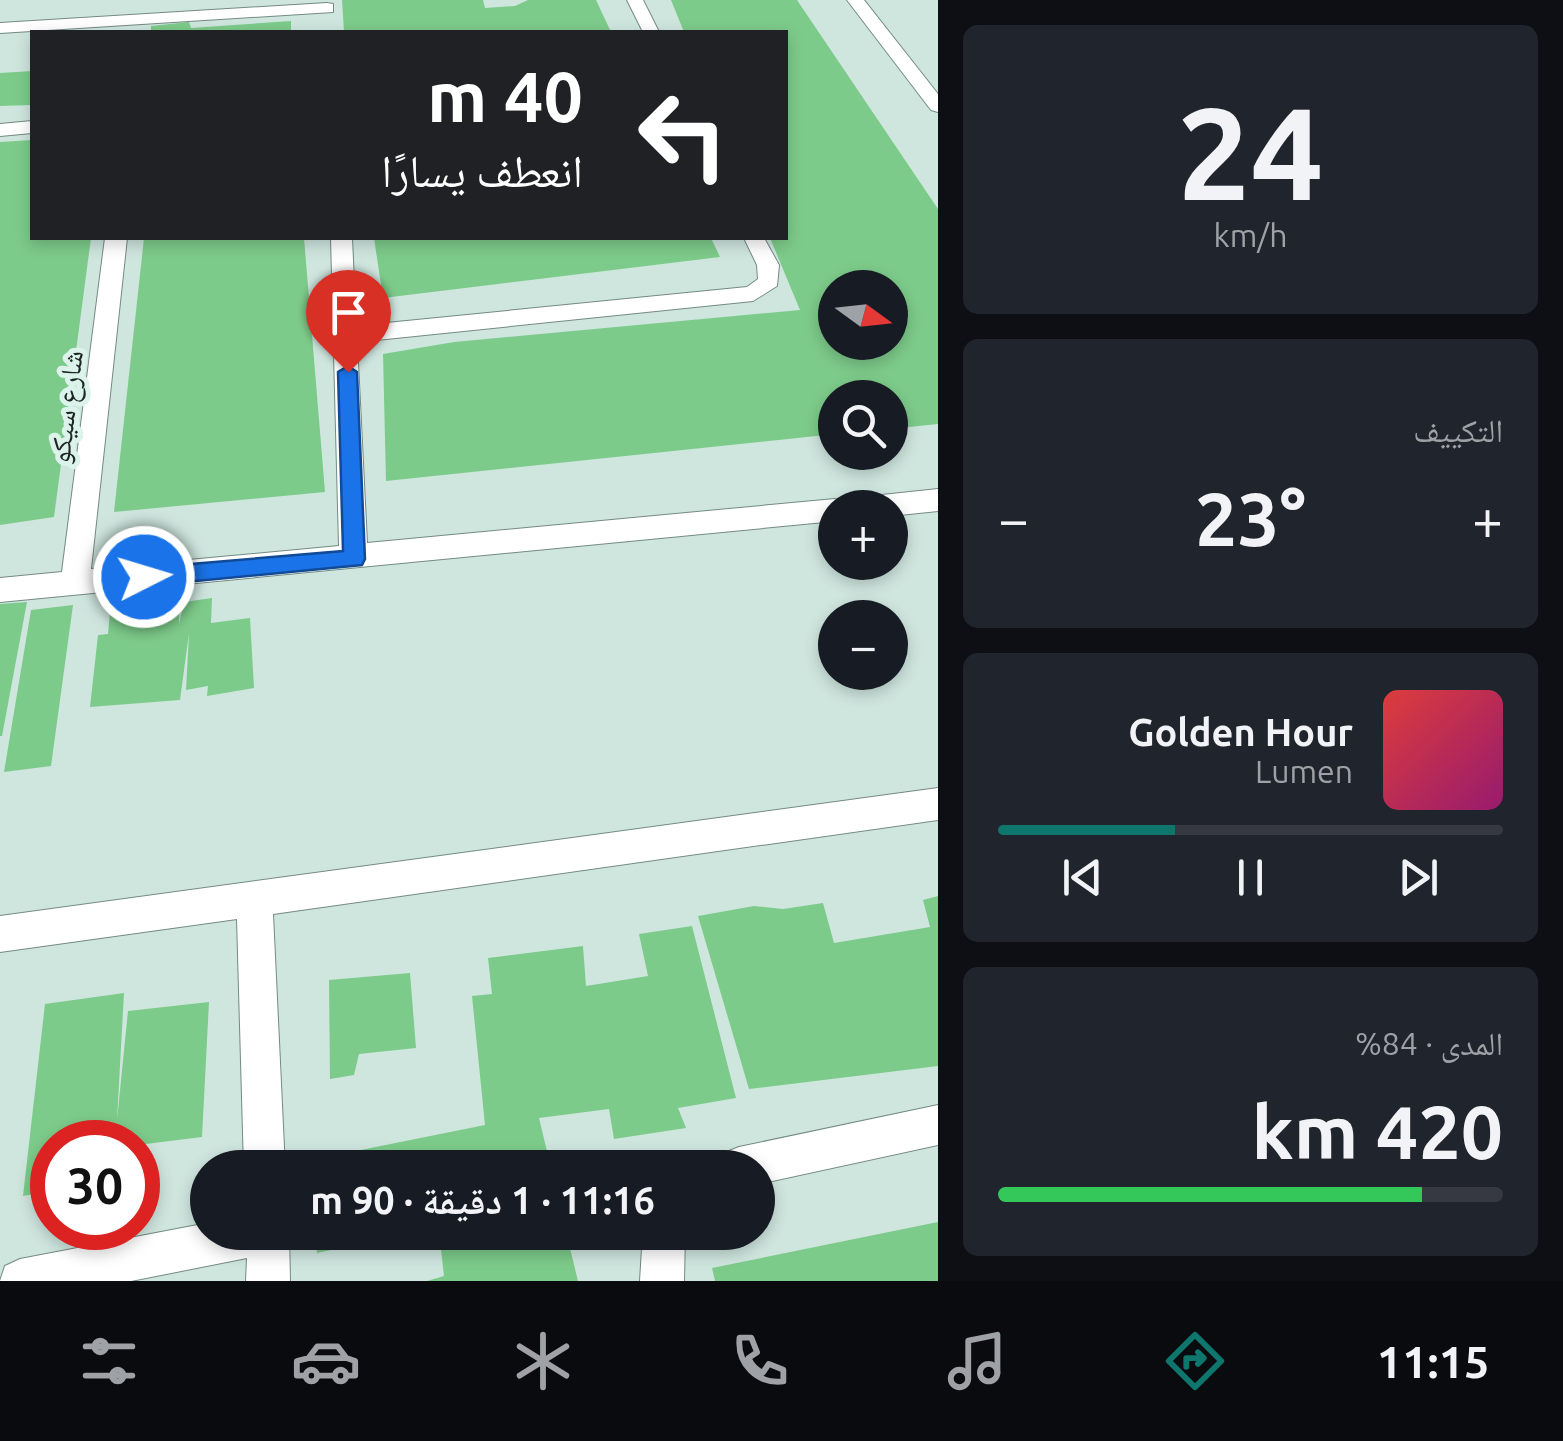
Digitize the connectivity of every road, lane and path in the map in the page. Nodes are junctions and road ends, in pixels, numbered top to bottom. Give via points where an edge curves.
1 (635, 0) edge
2 (856, 0) edge
3 (327, 4) edge
4 (0, 28) edge
5 (328, 30) edge
6 (650, 30) edge
7 (938, 106) edge
8 (30, 127) edge
9 (0, 130) edge
10 (116, 240) edge
11 (340, 240) edge
12 (755, 240) edge
13 (346, 335) junction
14 (938, 500) edge
15 (908, 503) edge
16 (818, 512) edge
17 (354, 559) junction
18 (75, 583) junction
19 (0, 590) edge
20 (938, 804) edge
21 (254, 898) junction
22 (0, 934) edge
23 (938, 1125) edge
24 (264, 1150) edge
25 (775, 1160) edge
26 (190, 1248) edge
27 (268, 1250) edge
28 (663, 1250) edge
29 (20, 1281) edge
30 (268, 1281) edge
31 (662, 1281) edge

1 - 6 street
2 - 7 street
3 - 4 street
3 - 5 street
8 - 9 street
10 - 18 street, شارع سيكو
11 - 13 street
12 - 13 street via 768,281 752,294
13 - 17 street
14 - 15 street
16 - 17 street
17 - 18 street
18 - 19 street
20 - 21 street
21 - 22 street
21 - 24 street
23 - 25 street
26 - 29 street
27 - 30 street
28 - 31 street

